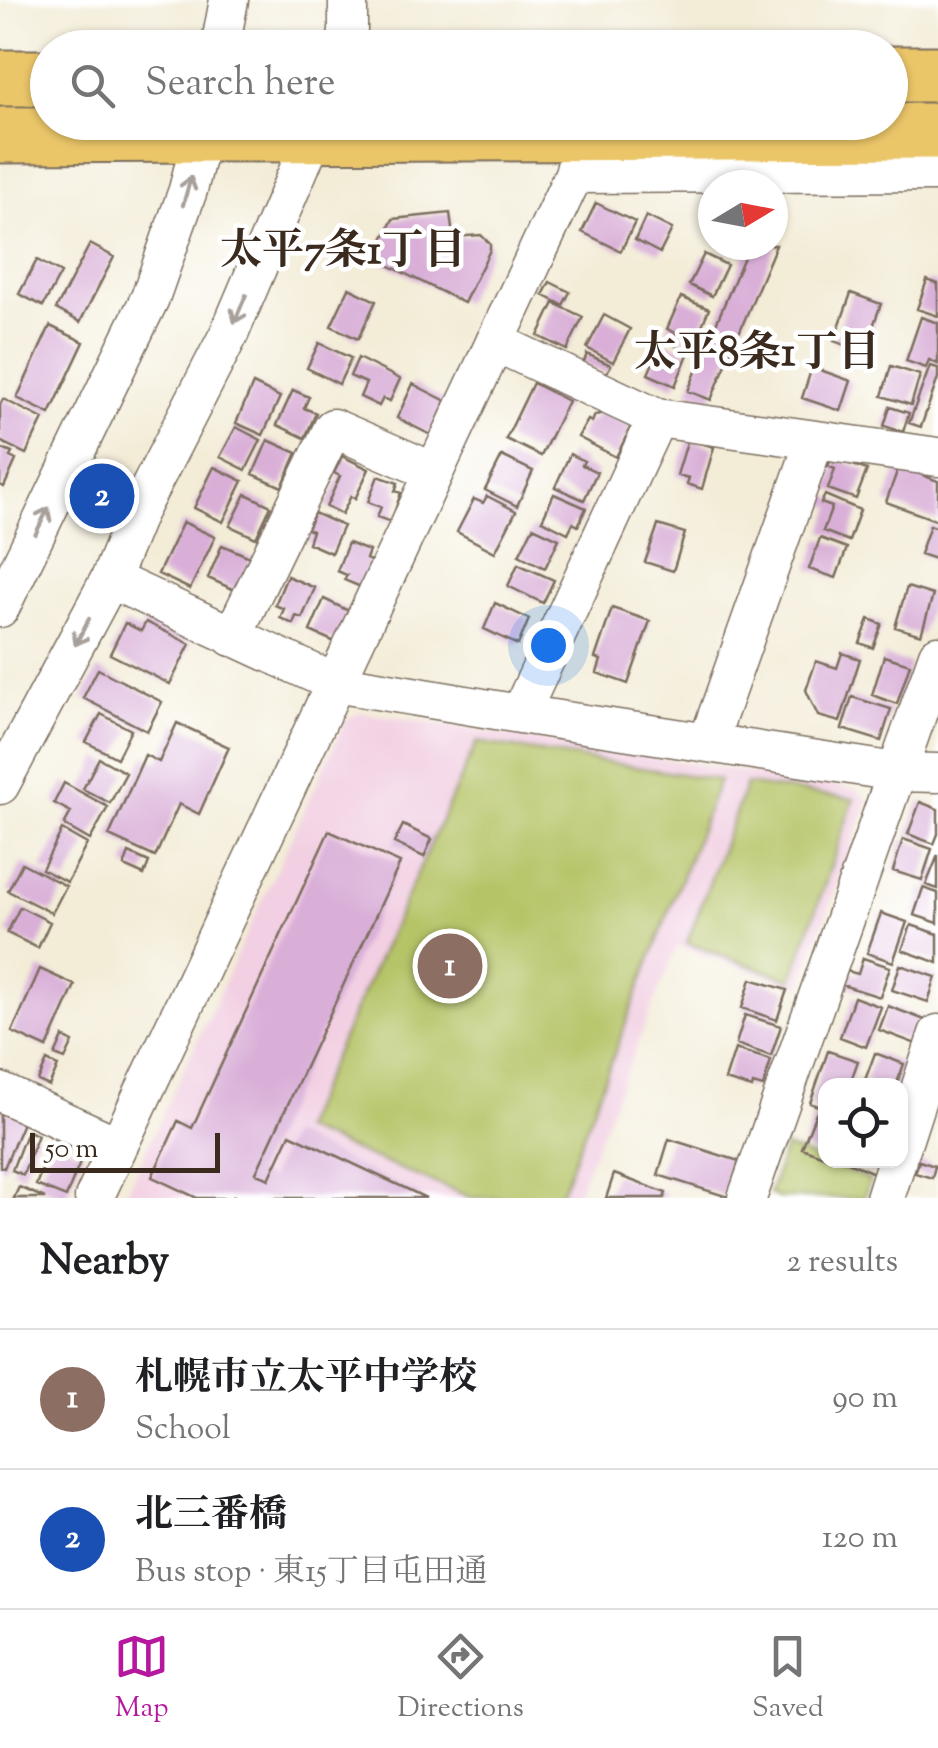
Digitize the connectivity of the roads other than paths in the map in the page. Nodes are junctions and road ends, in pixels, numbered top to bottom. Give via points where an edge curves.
1 (228, 3) edge
2 (348, 3) edge
3 (223, 30) edge
4 (348, 30) edge
5 (908, 74) edge
6 (938, 74) edge
7 (0, 78) edge
8 (30, 78) edge
9 (938, 131) edge
10 (908, 133) edge
11 (30, 134) edge
12 (0, 135) edge
13 (201, 140) edge
14 (311, 140) edge
15 (432, 140) edge
16 (798, 140) edge
17 (580, 154) junction
18 (938, 172) edge
19 (495, 342) junction
20 (657, 418) junction
21 (816, 440) junction
22 (938, 457) edge
23 (434, 472) junction
24 (110, 579) junction
25 (0, 608) edge
26 (232, 637) junction
27 (938, 655) edge
28 (335, 683) junction
29 (520, 714) junction
30 (708, 742) junction
31 (896, 772) junction
32 (938, 773) edge
33 (0, 784) edge
34 (938, 1034) edge
35 (0, 1092) edge
36 (908, 1126) edge
37 (118, 1146) junction
38 (894, 1168) edge
39 (94, 1198) edge
40 (747, 1198) edge
41 (885, 1198) edge

1 - 3 street
2 - 4 street
5 - 6 highway
7 - 8 highway
9 - 10 highway
11 - 12 highway
25 -> 13 street via 150,298
14 -> 24 street via 230,334
15 - 17 highway
16 - 17 highway
17 - 18 street
17 - 19 street
19 - 20 street
19 - 23 street
20 - 21 street
20 - 29 street
21 - 22 street
21 - 30 street
23 - 26 street via 333,428
23 - 28 street
24 - 26 street
24 -> 33 street
26 - 28 street
27 - 31 street
28 - 29 street
28 - 37 street
29 - 30 street
30 - 31 street
31 - 32 street
31 - 40 street
34 - 36 street
35 - 37 street
37 - 39 street
38 - 41 street

